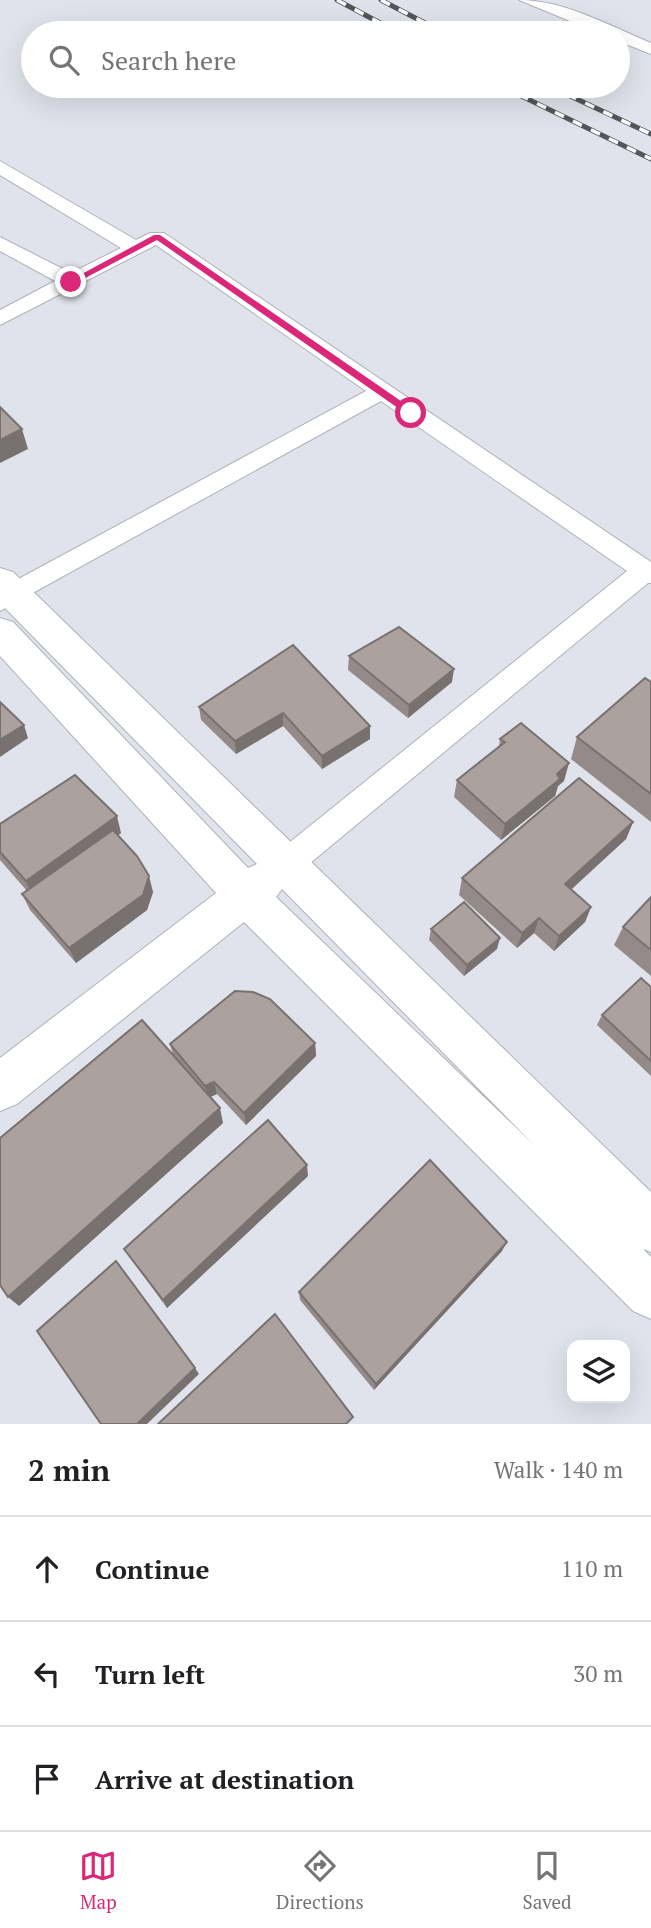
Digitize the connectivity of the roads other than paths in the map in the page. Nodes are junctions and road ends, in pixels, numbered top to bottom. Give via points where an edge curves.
1 (527, 0) edge
2 (581, 21) edge
3 (630, 40) edge
4 (651, 48) edge
5 (0, 167) edge
6 (0, 243) edge
7 (136, 248) junction
8 (71, 282) junction
9 (0, 318) edge
10 (381, 392) junction
11 (648, 573) edge
12 (3, 602) edge
13 (286, 864) junction
14 (246, 895) junction
15 (0, 1087) edge
16 (651, 1227) edge
17 (651, 1293) edge

1 - 2 street
3 - 4 street
5 - 7 street
6 - 8 street
7 - 8 street
7 - 10 street via 157,237
8 - 9 street
10 - 11 street
10 - 12 street
11 - 13 street
12 - 13 street
12 - 14 street
13 - 14 street
13 - 16 street
14 - 15 street
14 - 17 street

